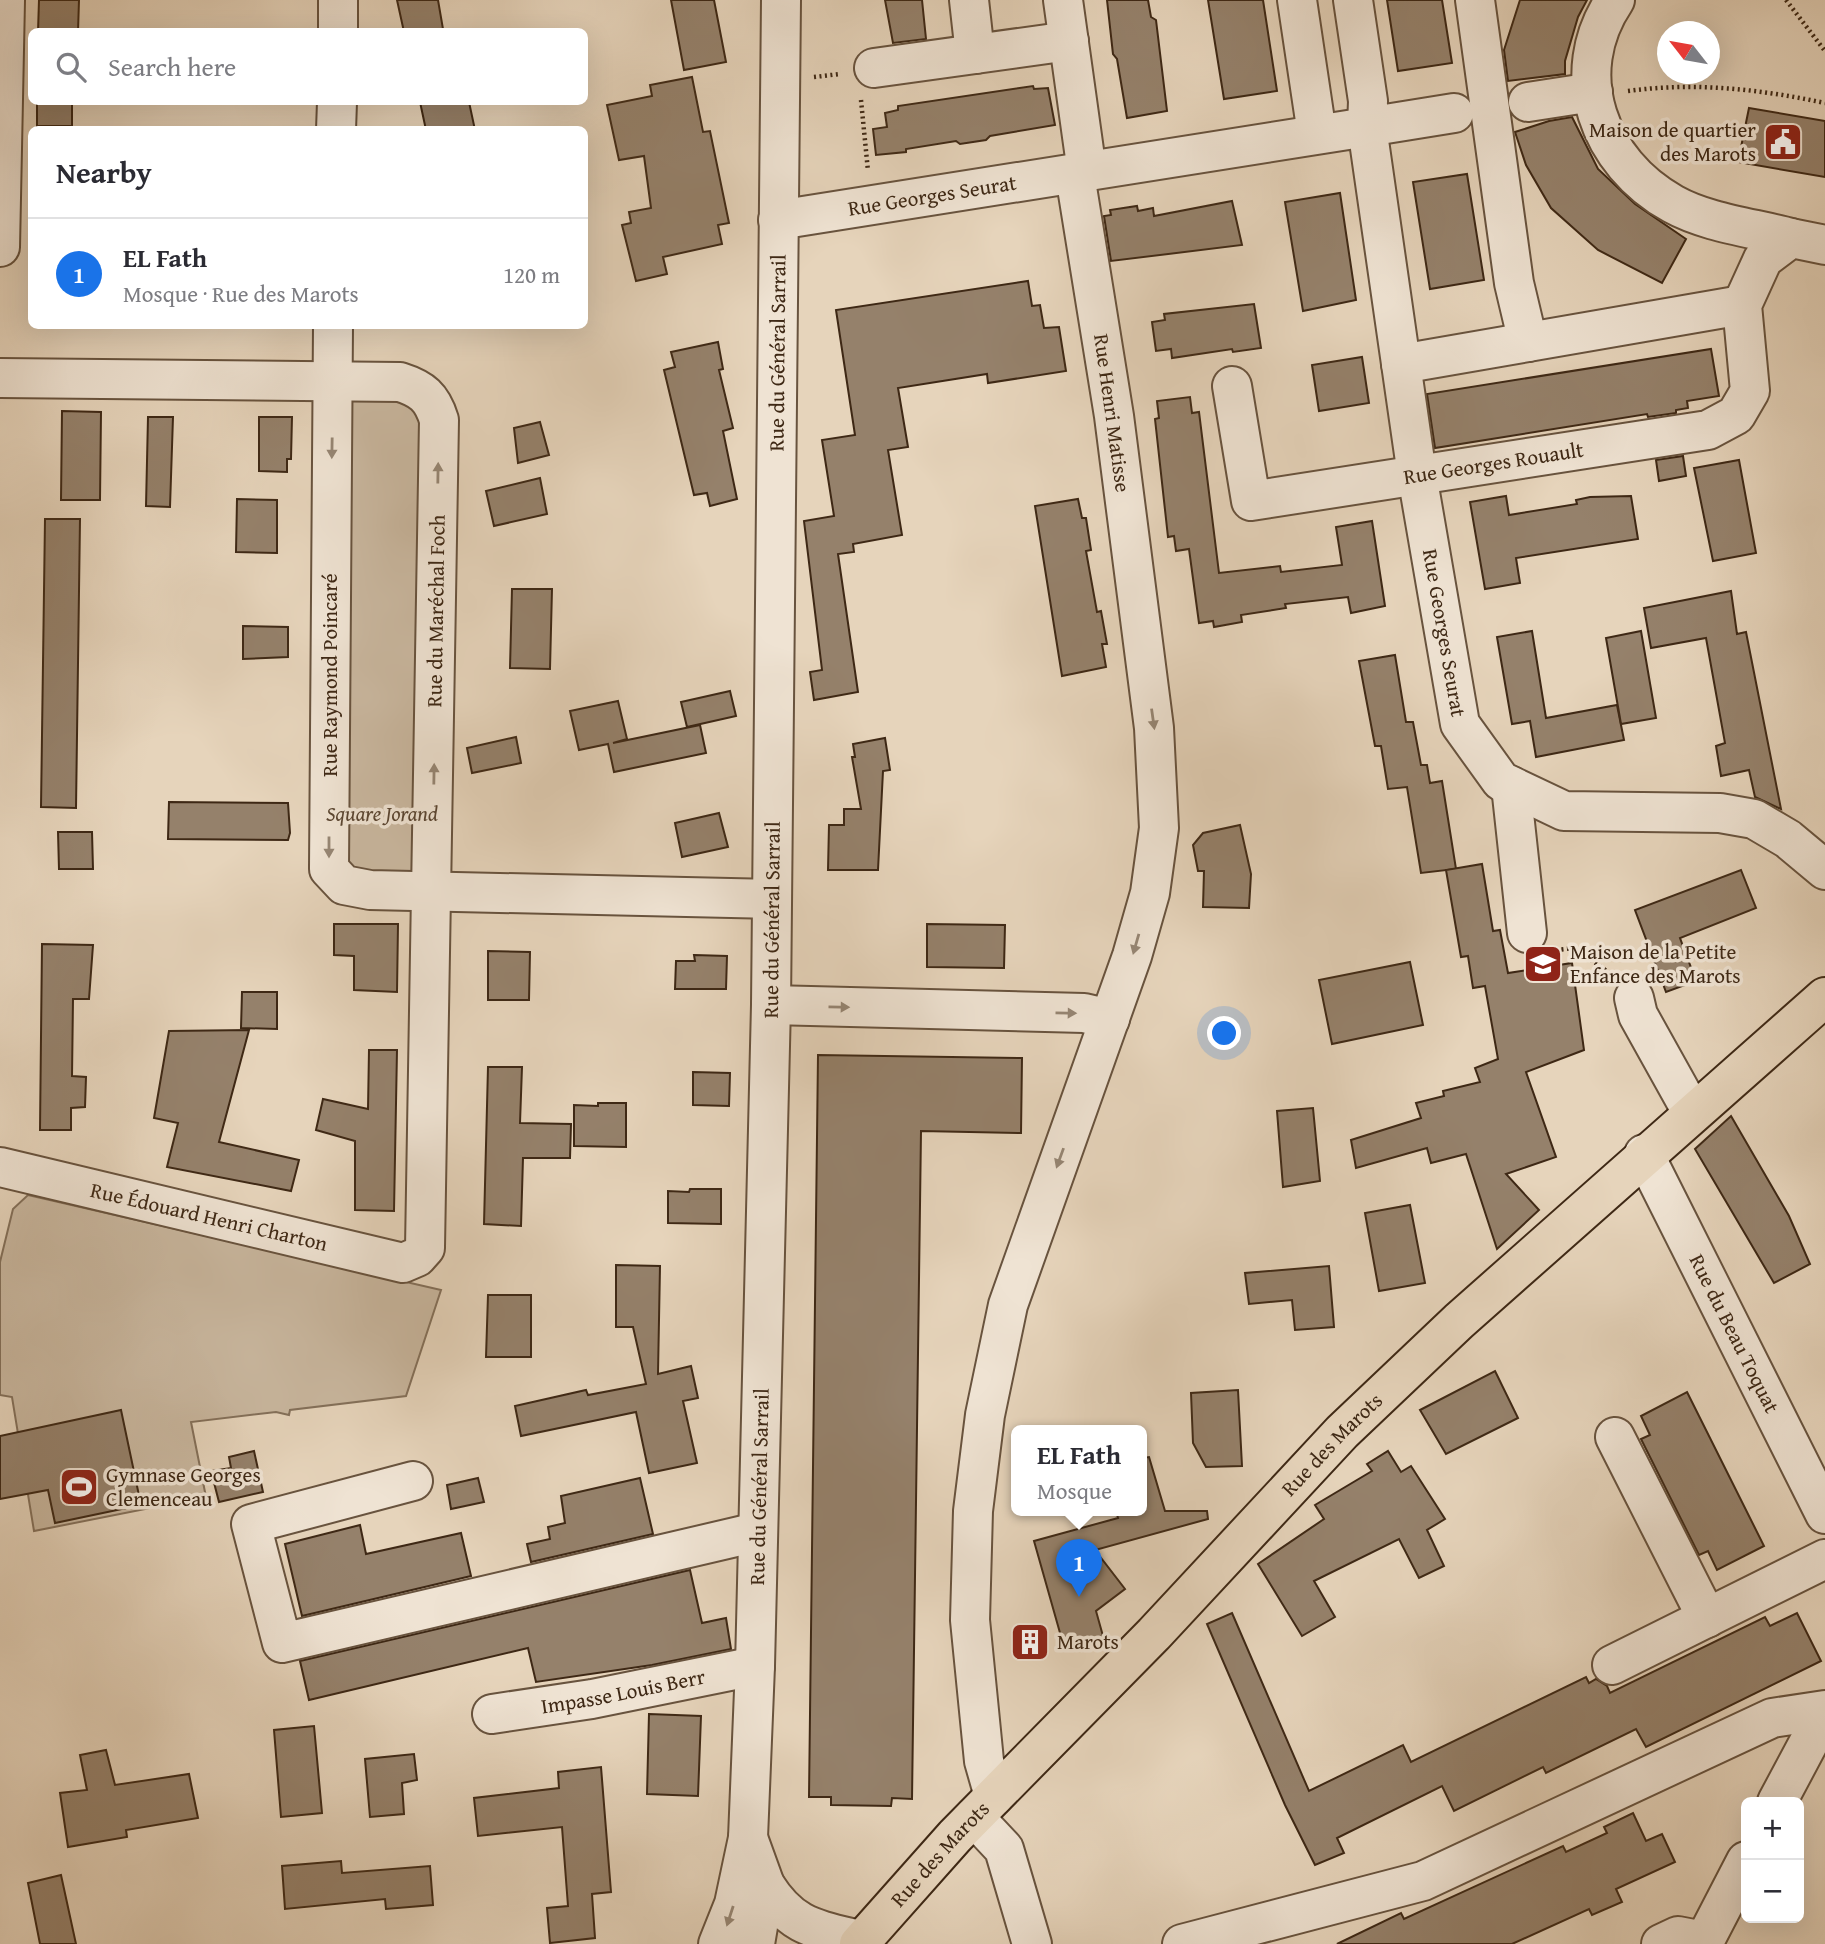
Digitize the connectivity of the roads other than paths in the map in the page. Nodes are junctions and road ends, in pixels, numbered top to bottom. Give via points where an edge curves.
1 (5, 0) edge
2 (338, 0) edge
3 (781, 0) edge
4 (969, 0) edge
5 (1063, 0) edge
6 (1297, 0) edge
7 (1353, 0) edge
8 (1475, 0) edge
9 (1615, 0) edge
10 (338, 28) edge
11 (1069, 41) junction
12 (975, 54) junction
13 (860, 76) road end
14 (1593, 92) junction
15 (1528, 102) dead end
16 (337, 105) edge
17 (1454, 113) dead end
18 (336, 126) edge
19 (1367, 127) junction
20 (1317, 134) junction
21 (1081, 173) junction
22 (778, 220) junction
23 (1808, 241) edge
24 (0, 247) edge
25 (1742, 305) junction
26 (333, 329) edge
27 (1528, 342) junction
28 (1400, 355) junction
29 (0, 378) edge
30 (333, 380) junction
31 (1231, 386) dead end
32 (1418, 475) junction
33 (1511, 786) junction
34 (1825, 870) edge
35 (432, 891) junction
36 (772, 899) junction
37 (1527, 933) road end
38 (1825, 997) edge
39 (1634, 998) road end
40 (771, 1005) junction
41 (1110, 1020) junction
42 (1692, 1112) junction
43 (1644, 1154) junction
44 (0, 1167) edge
45 (417, 1257) joint
46 (1615, 1437) dead end
47 (412, 1481) dead end
48 (1825, 1514) edge
49 (757, 1532) junction
50 (1825, 1559) edge
51 (1707, 1618) junction
52 (1612, 1665) dead end
53 (755, 1666) junction
54 (1825, 1711) edge
55 (492, 1714) dead end
56 (1780, 1797) edge
57 (984, 1807) junction
58 (748, 1838) junction
59 (1741, 1871) edge
60 (765, 1885) junction
61 (857, 1939) edge
62 (1703, 1943) edge
63 (718, 1944) edge
64 (755, 1944) edge
65 (1032, 1944) edge
66 (1182, 1944) edge
67 (1661, 1944) edge

1 - 24 street
2 - 10 street
3 - 22 street, Rue du Général Sarrail
4 - 12 street
5 - 11 street
6 - 20 street
7 - 19 street, Rue Georges Seurat via 1368,101
8 - 27 street via 1514,284
9 - 14 street via 1592,56
11 - 12 street
11 - 21 street
12 - 13 street
14 - 15 street
14 - 23 street via 1607,142 1626,165 1674,205
16 - 18 street
17 - 19 street
19 - 20 street, Rue Georges Seurat
19 - 28 street, Rue Georges Seurat
20 - 21 street, Rue Georges Seurat
21 - 22 street, Rue Georges Seurat
21 -> 41 street, Rue Henri Matisse via 1154,728 1159,828 1150,893
22 - 36 street, Rue du Général Sarrail
23 - 25 street, Rue Georges Rouault via 1763,259
25 - 27 street
25 - 32 street, Rue Georges Rouault via 1750,391 1736,415 1708,430
26 - 30 street, Rue Raymond Poincaré
27 - 28 street
28 - 32 street, Rue Georges Seurat
29 - 30 street, Rue du Maréchal Foch
35 -> 30 street, Rue du Maréchal Foch via 439,420 433,401 418,387 400,382
30 -> 35 street, Rue Raymond Poincaré via 329,869 344,885
31 - 32 street, Rue Georges Rouault via 1251,501
32 - 33 street, Rue Georges Seurat via 1460,724 1501,781
33 - 34 street, Rue Georges Seurat via 1564,811 1720,813 1754,819 1788,839
33 - 37 street
35 - 36 street, Rue Raymond Poincaré
35 - 45 street, Rue du Maréchal Foch via 425,1248
36 - 40 street, Rue du Général Sarrail
38 - 42 main road, Rue des Marots
39 - 42 street via 1638,1014
40 -> 41 street via 1084,1013
40 - 49 street, Rue du Général Sarrail
41 -> 57 street, Rue Henri Matisse via 1007,1305 994,1370 973,1511 970,1620
42 - 43 main road, Rue des Marots
43 - 48 street, Rue du Beau Toquat
43 - 57 main road, Rue des Marots via 1342,1432 1154,1634
44 - 45 street, Rue Édouard Henri Charton via 403,1263
46 - 51 street
47 - 49 street via 251,1524 282,1643
49 - 53 street, Rue du Général Sarrail
50 - 51 street
51 - 52 street
53 - 55 street, Impasse Louis Berr
53 - 58 street, Rue du Général Sarrail
54 - 56 street
54 - 66 street via 1772,1718 1423,1881
57 - 61 main road, Rue des Marots
57 - 65 street via 1004,1849
58 - 60 street, Rue du Général Sarrail
58 -> 63 street, Rue du Général Sarrail via 734,1904
59 - 62 street
60 - 61 street, Rue du Général Sarrail via 796,1922
60 - 64 street, Rue du Général Sarrail
62 - 67 street via 1678,1936

